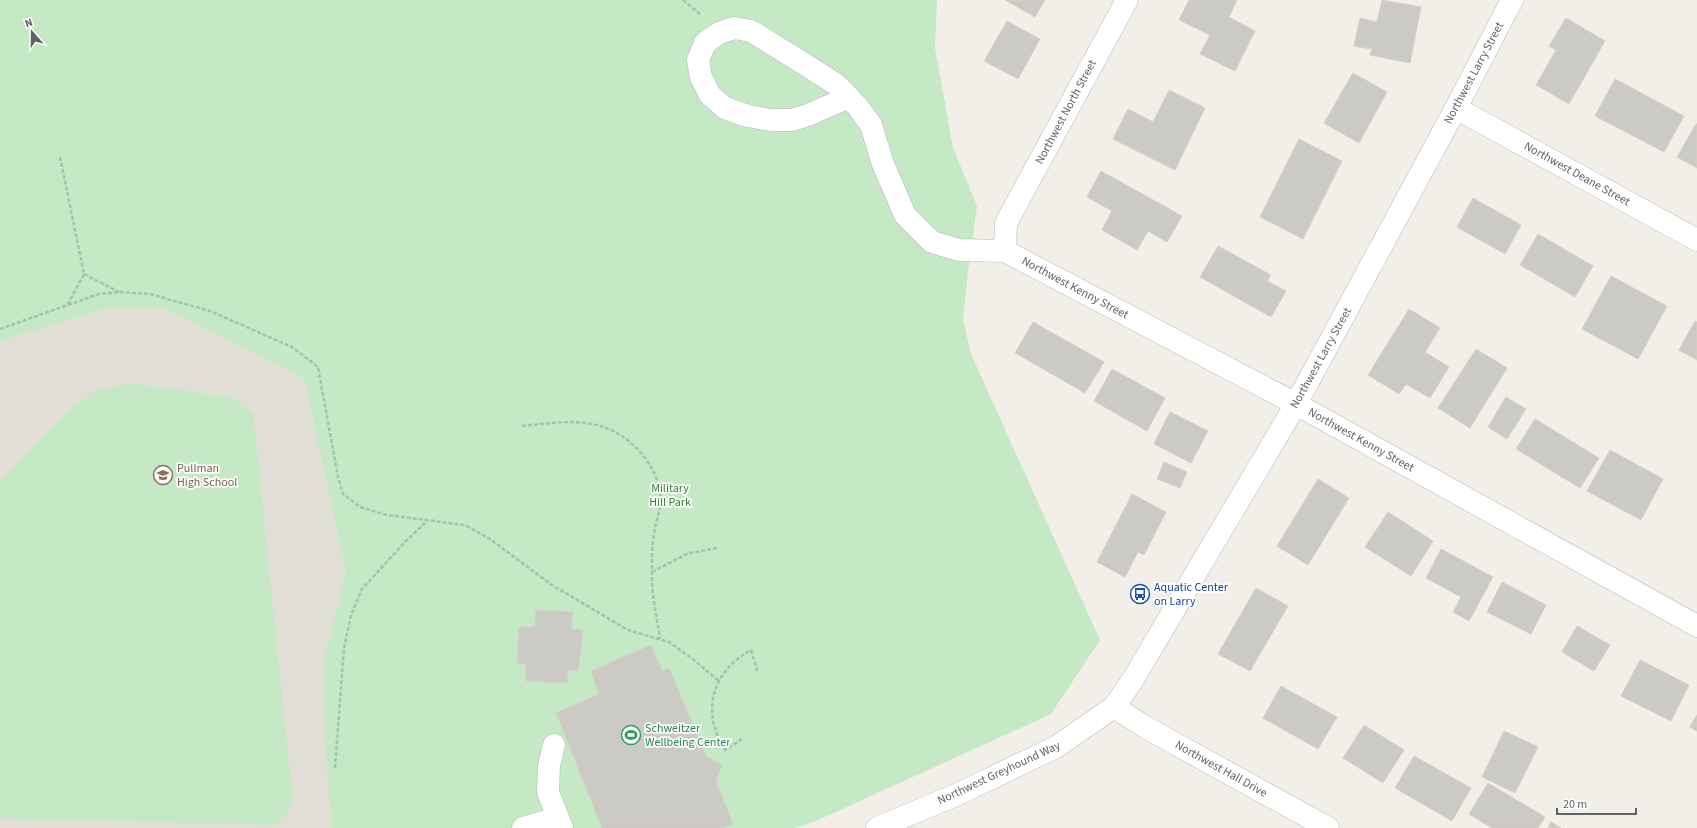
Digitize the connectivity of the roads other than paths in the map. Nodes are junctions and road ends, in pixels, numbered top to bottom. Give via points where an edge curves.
1 (1127, 0) edge
2 (1512, 0) edge
3 (848, 97) junction
4 (1456, 108) junction
5 (1697, 240) edge
6 (1005, 252) junction
7 (1296, 404) junction
8 (1697, 626) edge
9 (1114, 707) junction
10 (554, 745) dead end
11 (560, 823) edge
12 (523, 828) edge
13 (877, 828) edge
14 (1328, 828) edge

1 - 6 street, Northwest North Street via 1006,223
2 - 4 street, Northwest Larry Street
3 - 3 street via 837,85 752,31 734,28 719,33 705,43 698,60 701,77 710,94 725,108 748,116 792,120
3 - 6 street via 871,125 883,164 905,215 932,242 959,250
4 - 5 street, Northwest Deane Street
4 - 7 street, Northwest Larry Street
6 - 7 street, Northwest Kenny Street
7 - 8 street, Northwest Kenny Street
7 - 9 street, Northwest Larry Street via 1132,681
9 - 13 street, Northwest Greyhound Way via 1056,748 956,795
9 - 14 street, Northwest Hall Drive via 1145,727
10 - 11 street via 549,766 548,792
11 - 12 street

